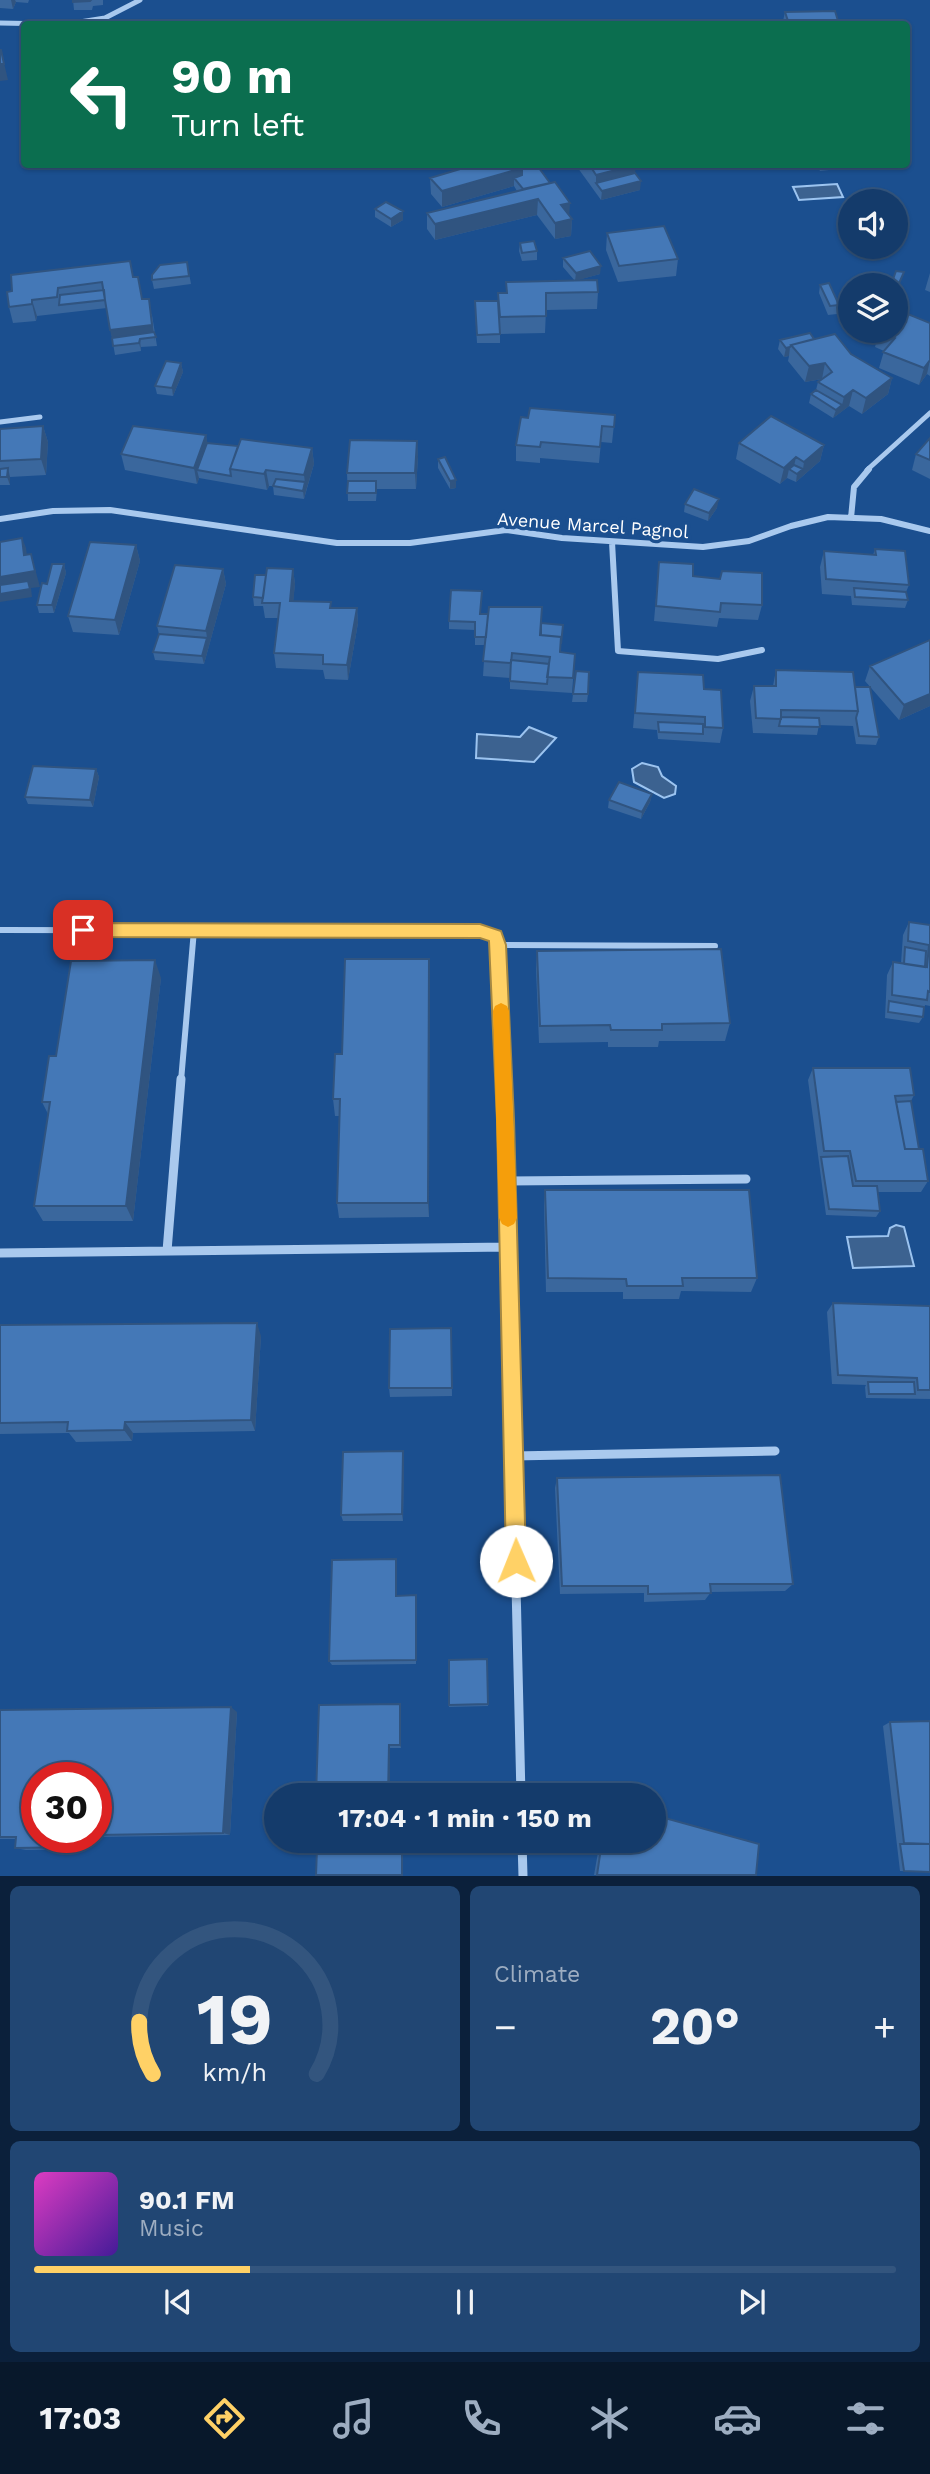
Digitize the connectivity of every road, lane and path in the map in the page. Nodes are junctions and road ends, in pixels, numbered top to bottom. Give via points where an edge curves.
1 (140, 0) edge
2 (86, 21) edge
3 (0, 23) edge
4 (21, 23) edge
5 (930, 413) edge
6 (40, 417) dead end
7 (0, 422) edge
8 (851, 518) junction
9 (0, 519) edge
10 (930, 531) edge
11 (612, 542) junction
12 (762, 650) dead end
13 (0, 930) edge
14 (194, 930) junction
15 (498, 945) junction
16 (715, 946) edge
17 (746, 1179) dead end
18 (507, 1181) junction
19 (509, 1247) junction
20 (167, 1251) junction
21 (0, 1253) edge
22 (775, 1451) dead end
23 (513, 1456) junction
24 (521, 1783) edge
25 (522, 1853) edge
26 (523, 1875) edge

1 - 2 street via 105,18
3 - 4 street
5 - 8 street via 873,463 854,487
6 - 7 street
8 - 10 street, Avenue Marcel Pagnol via 881,519
8 - 11 street, Avenue Marcel Pagnol via 828,517 748,541 704,547
9 - 11 street, Avenue Marcel Pagnol via 53,511 110,510 337,543 410,543 506,530
11 - 12 street via 618,651 718,659
13 - 14 street
14 - 15 street via 480,931 496,936
14 - 20 street
15 - 16 street
15 - 18 street
17 - 18 street
18 - 19 street
19 - 20 street
19 - 23 street
20 - 21 street
22 - 23 street
23 - 24 street
25 - 26 street

